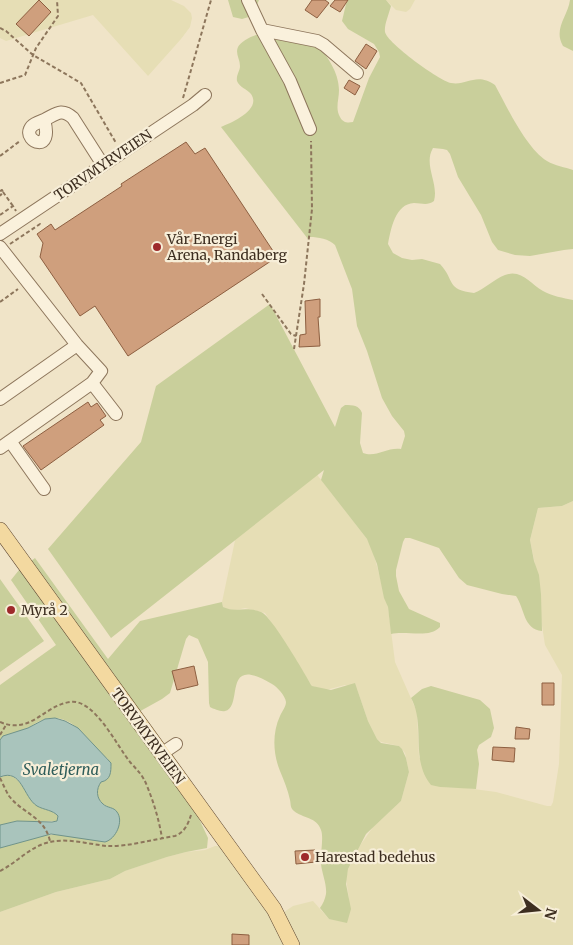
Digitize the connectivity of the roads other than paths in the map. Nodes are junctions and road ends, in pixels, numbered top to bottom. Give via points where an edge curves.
1 (248, 0) edge
2 (262, 30) junction
3 (357, 74) dead end
4 (205, 95) dead end
5 (310, 130) road end
6 (29, 134) road end
7 (103, 165) junction
8 (0, 234) edge
9 (1, 248) edge
10 (77, 345) junction
11 (92, 383) junction
12 (0, 398) edge
13 (116, 414) dead end
14 (5, 445) edge
15 (44, 489) dead end
16 (0, 530) edge
17 (176, 744) dead end
18 (161, 754) junction
19 (292, 945) edge

1 - 2 street
2 - 3 street via 324,44
2 - 5 street via 290,81
4 - 7 street, TORVMYRVEIEN
6 - 7 street via 31,139 41,142 47,134 44,120 59,112 69,114
7 - 8 street, TORVMYRVEIEN
9 - 10 street
10 - 11 street via 101,371
10 - 12 street
11 - 13 street
11 - 14 street
14 - 15 street
16 - 18 main road, TORVMYRVEIEN
17 - 18 street
18 - 19 main road, TORVMYRVEIEN via 274,909

